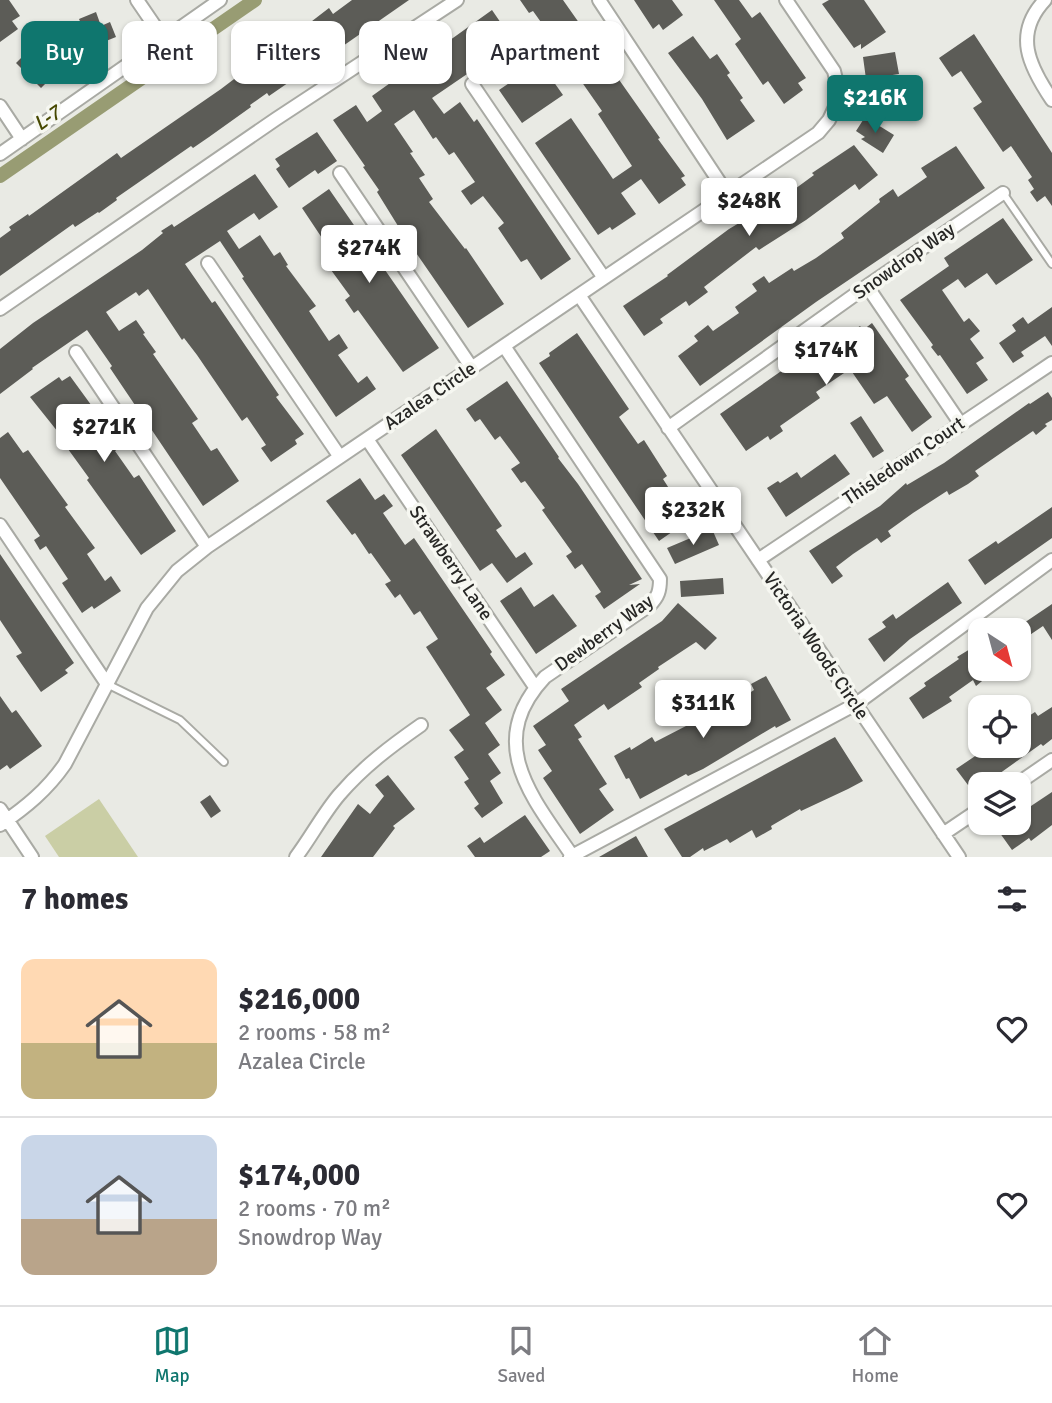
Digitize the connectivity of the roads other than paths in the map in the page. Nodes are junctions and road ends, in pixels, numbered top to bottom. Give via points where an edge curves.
1 (137, 0) edge
2 (220, 0) edge
3 (457, 0) edge
4 (598, 0) edge
5 (786, 0) edge
6 (1045, 0) edge
7 (152, 21) edge
8 (191, 21) edge
9 (122, 70) edge
10 (472, 84) dead end
11 (1052, 100) edge
12 (0, 107) edge
13 (22, 139) junction
14 (0, 154) edge
15 (340, 173) dead end
16 (1003, 193) joint
17 (728, 195) junction
18 (208, 263) dead end
19 (1052, 264) edge
20 (604, 278) junction
21 (867, 286) junction
22 (579, 295) junction
23 (0, 309) edge
24 (504, 346) junction
25 (76, 352) dead end
26 (1052, 363) edge
27 (472, 368) junction
28 (960, 423) junction
29 (668, 428) junction
30 (367, 439) junction
31 (340, 457) junction
32 (0, 525) edge
33 (207, 547) junction
34 (758, 560) junction
35 (1052, 560) edge
36 (107, 684) junction
37 (535, 687) junction
38 (856, 704) junction
39 (421, 725) dead end
40 (1052, 760) edge
41 (224, 762) dead end
42 (1031, 774) edge
43 (968, 817) edge
44 (2, 818) edge
45 (943, 834) junction
46 (32, 857) edge
47 (296, 857) edge
48 (571, 857) edge
49 (959, 857) edge

1 - 7 street
2 - 8 street
3 - 23 street
4 - 17 street
5 - 17 street, Azalea Circle via 834,71 836,105 818,133
6 - 11 street via 1028,29 1027,52
9 - 13 street
10 - 20 street
12 - 13 street
13 - 14 street
15 - 27 street
16 - 19 lane
16 - 21 street, Snowdrop Way
17 - 20 street, Azalea Circle
18 - 31 street
20 - 22 street, Azalea Circle
21 - 28 street
21 - 29 street, Snowdrop Way
22 - 24 street, Azalea Circle
22 - 29 street, Victoria Woods Circle
24 - 27 street, Azalea Circle
24 - 37 street, Dewberry Way via 660,579 657,598 650,605
25 - 33 street
26 - 28 street, Thisledown Court
27 - 30 street, Azalea Circle
28 - 34 street, Thisledown Court
29 - 34 street, Victoria Woods Circle
30 - 31 street, Azalea Circle
30 - 37 street, Strawberry Lane
31 - 33 street, Azalea Circle
32 - 36 street
33 - 36 street, Azalea Circle via 177,571 147,608
34 - 38 street, Victoria Woods Circle
35 - 38 street
36 - 41 lane via 180,720
36 - 44 street, Azalea Circle via 53,782 31,804
37 - 48 street, Dewberry Way via 518,723 517,765 529,793
38 - 45 street, Victoria Woods Circle
38 - 48 street
39 - 47 street via 361,771
40 - 42 street
43 - 45 street
44 - 46 street
45 - 49 street, Victoria Woods Circle

